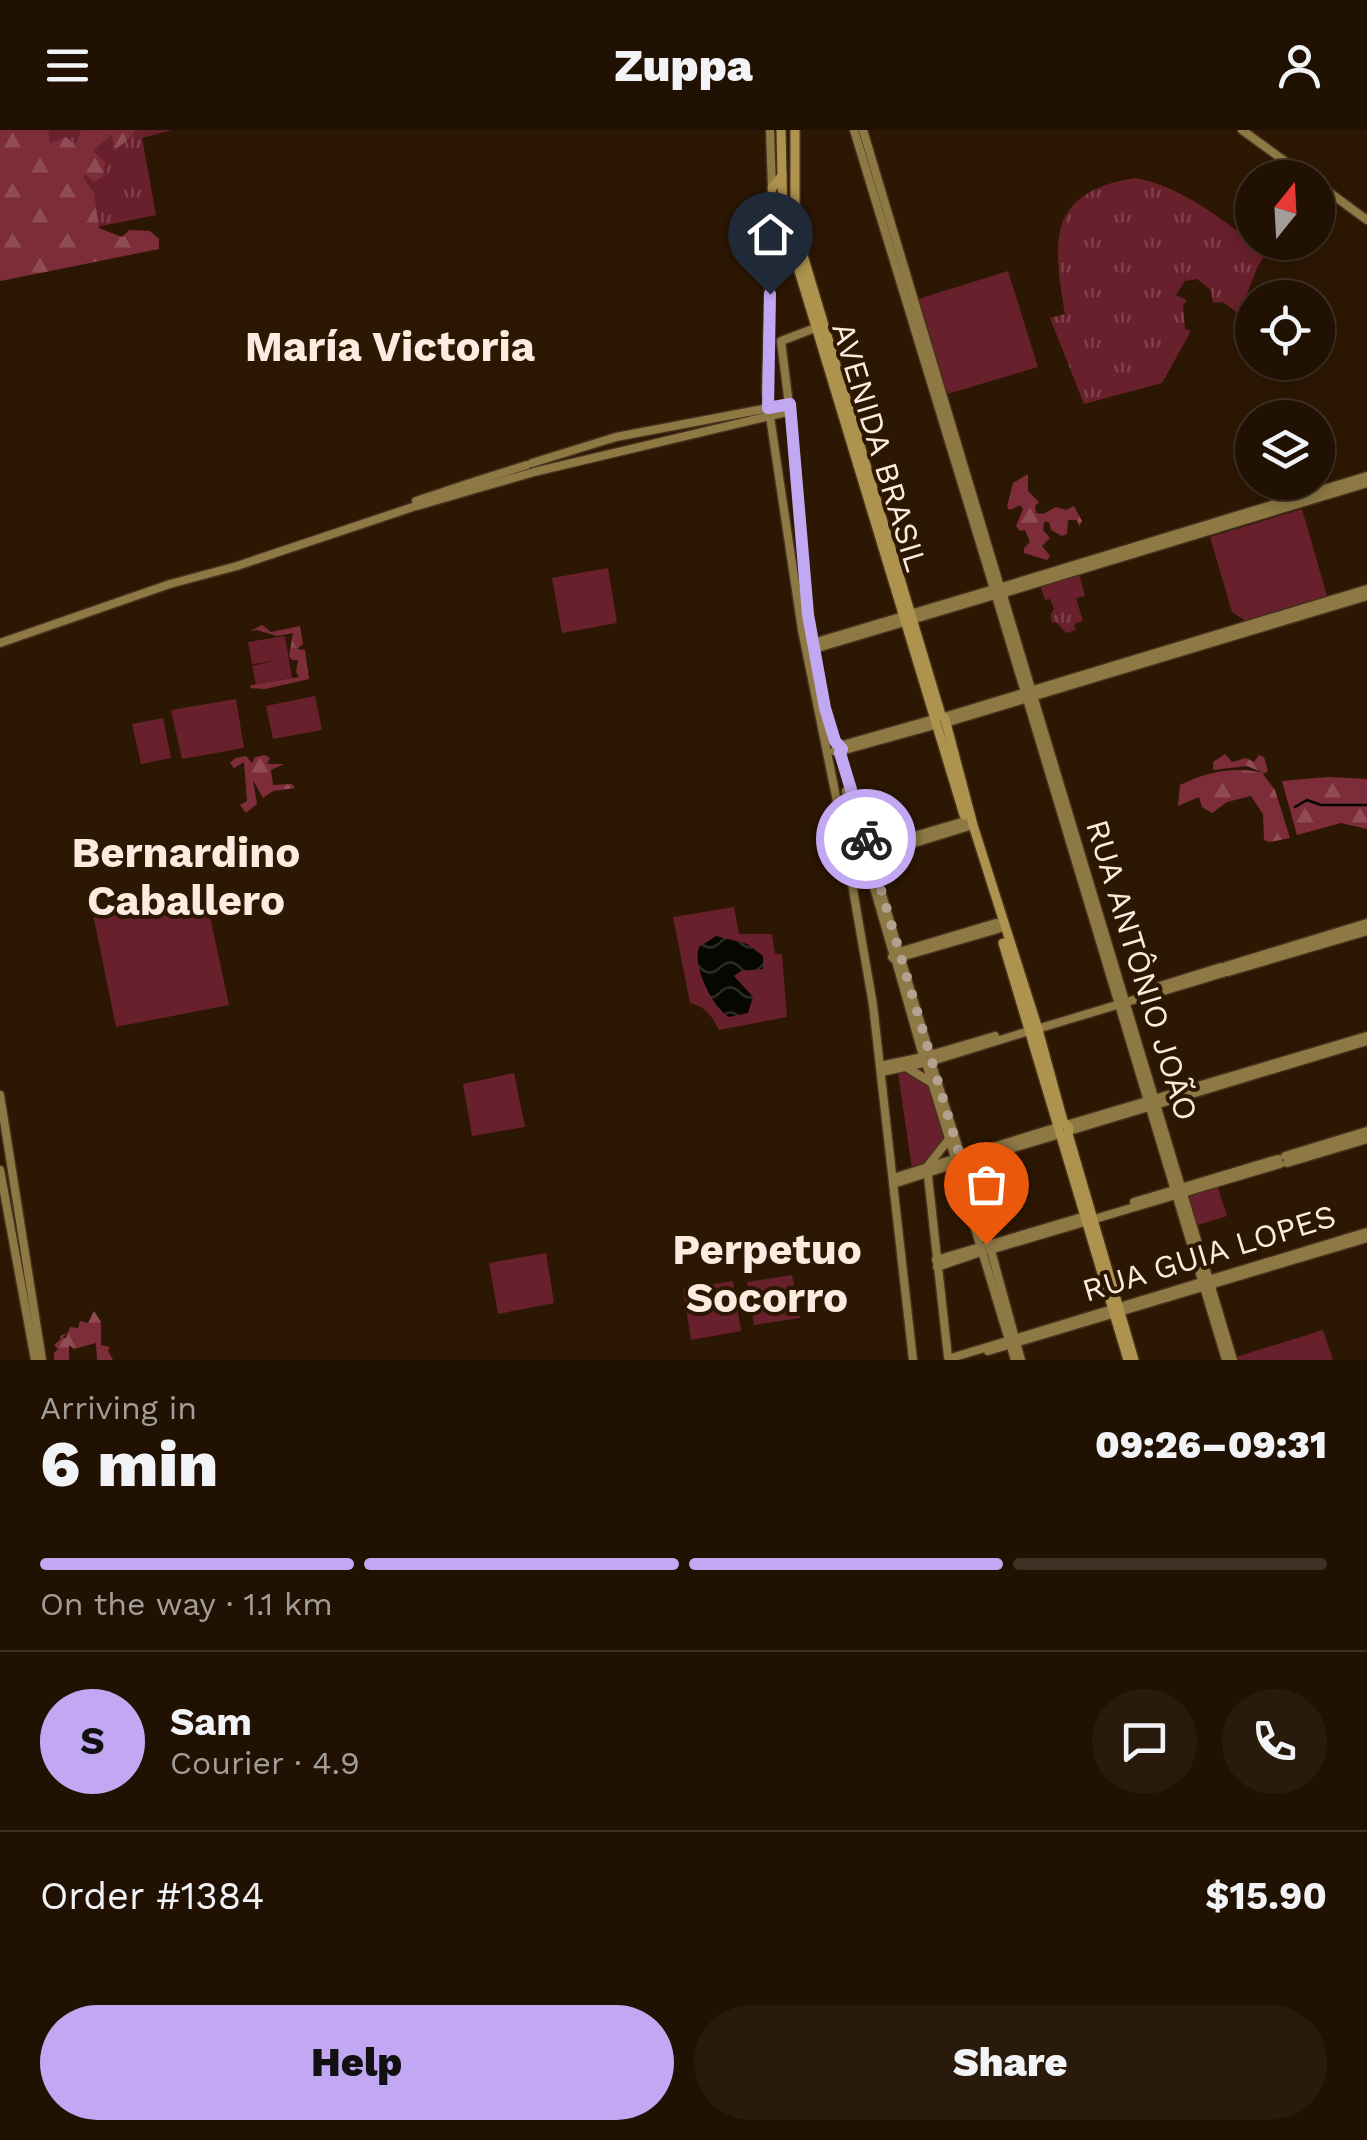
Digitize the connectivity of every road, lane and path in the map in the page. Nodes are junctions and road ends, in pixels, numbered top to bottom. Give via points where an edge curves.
1 (770, 130) edge
2 (781, 130) edge
3 (794, 130) edge
4 (854, 130) edge
5 (863, 130) edge
6 (1242, 130) edge
7 (1283, 160) edge
8 (869, 166) junction
9 (782, 176) junction
10 (772, 188) junction
11 (1335, 196) edge
12 (1367, 220) edge
13 (821, 326) junction
14 (790, 407) junction
15 (768, 412) junction
16 (1367, 480) edge
17 (999, 591) junction
18 (1367, 592) edge
19 (909, 618) junction
20 (0, 642) edge
21 (814, 646) junction
22 (1028, 694) junction
23 (939, 721) junction
24 (838, 748) junction
25 (970, 823) junction
26 (867, 854) junction
27 (999, 925) junction
28 (1367, 927) edge
29 (898, 956) junction
30 (1121, 1001) junction
31 (1033, 1028) junction
32 (1367, 1039) edge
33 (927, 1059) junction
34 (905, 1066) junction
35 (880, 1069) junction
36 (932, 1083) junction
37 (0, 1096) edge
38 (941, 1103) junction
39 (1152, 1104) junction
40 (1063, 1130) junction
41 (1367, 1131) edge
42 (949, 1139) junction
43 (1367, 1139) edge
44 (1333, 1145) junction
45 (958, 1161) junction
46 (0, 1170) edge
47 (928, 1170) junction
48 (893, 1181) junction
49 (1179, 1191) junction
50 (1088, 1218) junction
51 (1367, 1235) edge
52 (985, 1249) junction
53 (937, 1263) junction
54 (1206, 1283) junction
55 (1116, 1309) junction
56 (1012, 1341) junction
57 (949, 1359) edge
58 (39, 1360) edge
59 (913, 1360) edge
60 (1018, 1360) edge
61 (1131, 1360) edge
62 (1230, 1360) edge

1 - 10 main road
2 - 9 main road, AVENIDA BRASIL
3 - 13 main road, AVENIDA BRASIL via 795,227
4 - 8 main road, RUA ANTÔNIO JOÃO
5 - 8 main road, RUA ANTÔNIO JOÃO
6 - 7 main road
8 - 17 main road, RUA ANTÔNIO JOÃO
9 - 10 main road
9 - 13 main road, AVENIDA BRASIL via 783,218
10 - 15 main road
11 - 12 main road
13 - 14 main road via 781,339
13 - 19 main road, AVENIDA BRASIL
14 - 15 main road
14 - 21 main road
15 - 20 main road via 531,468
15 - 35 main road
16 - 17 main road
17 - 19 main road
17 - 22 main road, RUA ANTÔNIO JOÃO
18 - 22 main road
19 - 21 main road
19 - 23 main road, AVENIDA BRASIL
21 - 24 main road
22 - 23 main road
22 - 30 main road, RUA ANTÔNIO JOÃO
23 - 24 main road
23 - 25 main road, AVENIDA BRASIL
24 - 26 main road
25 - 26 main road
25 - 27 main road, AVENIDA BRASIL
26 - 29 main road
27 - 29 main road
27 - 31 main road, AVENIDA BRASIL
28 - 30 main road
29 - 33 main road
29 - 33 main road
30 - 31 main road
30 - 39 main road, RUA ANTÔNIO JOÃO
31 - 33 main road
31 - 40 main road, AVENIDA BRASIL
32 - 39 main road
33 - 34 main road
33 - 36 main road
33 - 38 main road
34 - 35 main road
34 - 36 main road
35 - 48 main road
36 - 38 main road
37 - 58 main road
38 - 42 main road
38 - 45 main road
39 - 40 main road
39 - 49 main road, RUA ANTÔNIO JOÃO
40 - 45 main road
40 - 50 main road, AVENIDA BRASIL
41 - 44 main road
42 - 45 main road
42 - 47 main road
43 - 44 main road
44 - 49 main road
45 - 47 main road
45 - 52 main road
46 - 58 main road
47 - 48 main road
47 - 53 main road
48 - 59 main road
49 - 50 main road
49 - 54 main road, RUA ANTÔNIO JOÃO
50 - 52 main road
50 - 55 main road, AVENIDA BRASIL
51 - 54 main road, RUA GUIA LOPES
52 - 53 main road
52 - 56 main road
53 - 57 main road
54 - 55 main road, RUA GUIA LOPES
54 - 62 main road, RUA ANTÔNIO JOÃO
55 - 56 main road, RUA GUIA LOPES
55 - 61 main road, AVENIDA BRASIL
56 - 57 main road, RUA GUIA LOPES
56 - 60 main road

